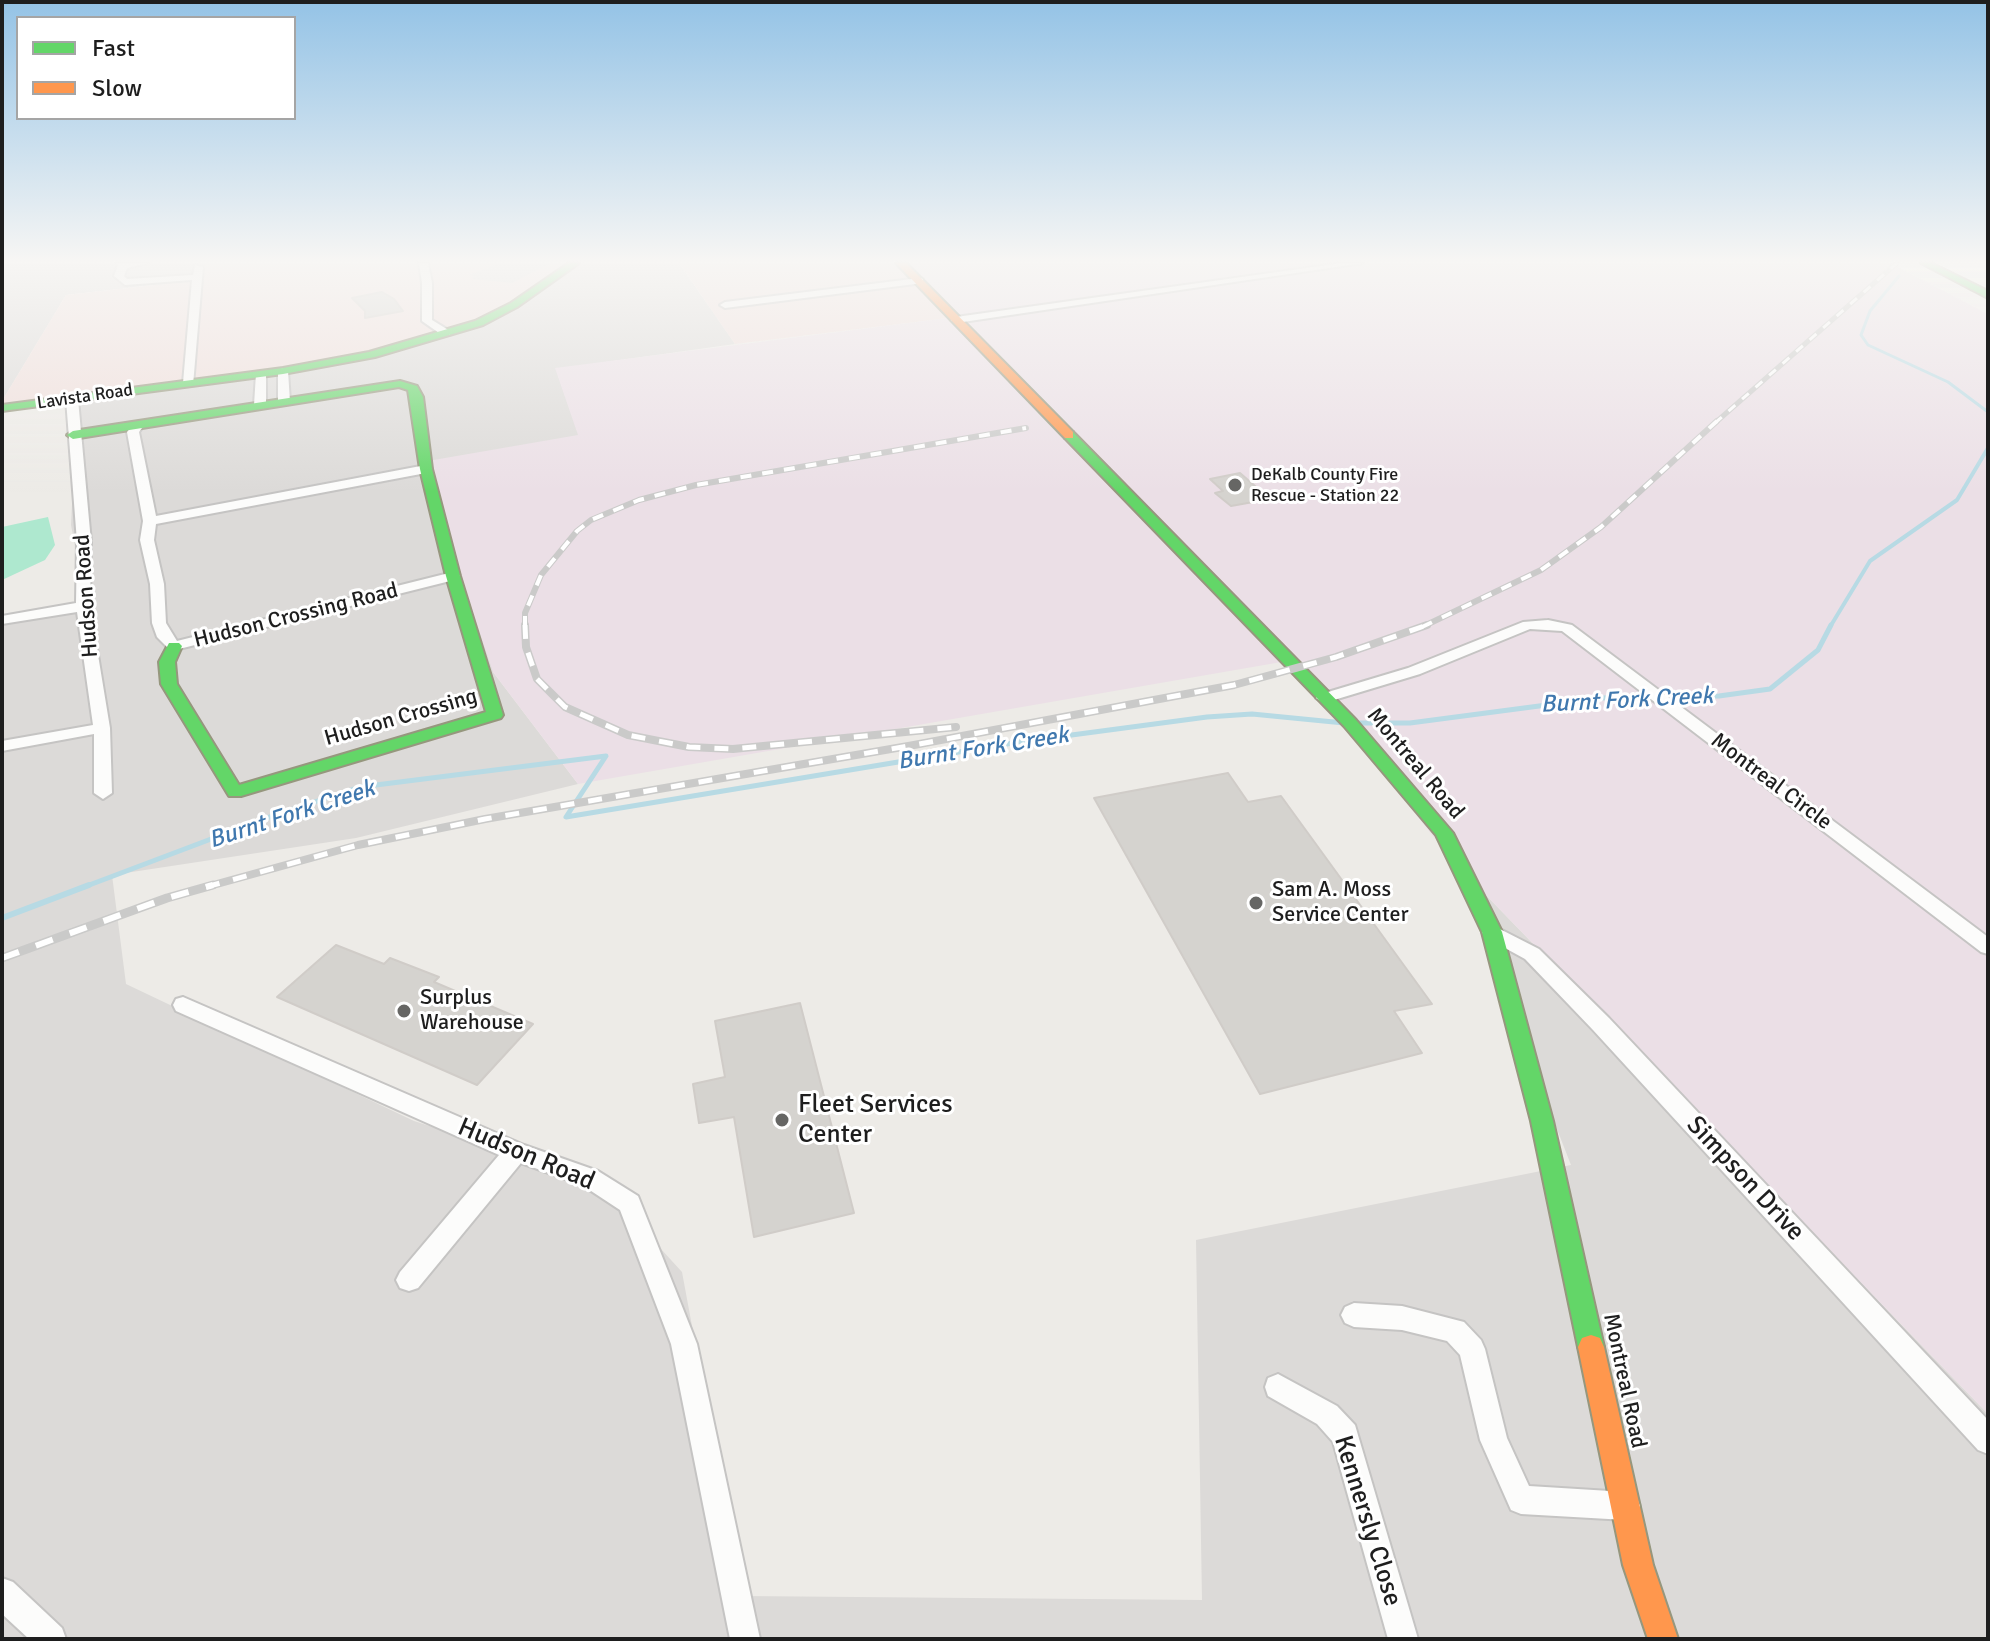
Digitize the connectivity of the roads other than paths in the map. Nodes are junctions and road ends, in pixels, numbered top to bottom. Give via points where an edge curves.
1 (192, 340) edge
2 (424, 340) edge
3 (975, 340) edge
4 (283, 371) junction
5 (261, 374) junction
6 (189, 383) junction
7 (72, 399) junction
8 (284, 402) junction
9 (260, 405) junction
10 (2, 408) edge
11 (139, 424) junction
12 (73, 435) junction
13 (426, 469) junction
14 (286, 495) junction
15 (289, 515) dead end
16 (150, 521) junction
17 (453, 576) junction
18 (83, 606) junction
19 (2, 620) edge
20 (174, 646) junction
21 (1324, 698) junction
22 (102, 728) junction
23 (2, 746) edge
24 (103, 793) dead end
25 (1492, 932) junction
26 (1988, 947) edge
27 (183, 1005) dead end
28 (516, 1152) junction
29 (409, 1280) dead end
30 (1354, 1315) dead end
31 (1278, 1387) dead end
32 (1988, 1440) edge
33 (1626, 1506) junction
34 (2, 1593) edge
35 (51, 1639) edge
36 (745, 1639) edge
37 (1403, 1639) edge
38 (1663, 1639) edge

1 - 6 street
2 - 4 main road, Lavista Road
3 - 21 main road, Montreal Road
4 - 5 main road, Lavista Road
4 - 8 street
5 - 6 main road, Lavista Road
5 - 9 street
6 - 7 main road, Lavista Road
7 - 10 main road, Lavista Road
7 - 12 street, Hudson Road
8 - 9 main road, Hudson Crossing
8 - 13 main road, Hudson Crossing via 400,384 413,388
9 - 11 main road, Hudson Crossing
11 - 12 main road, Hudson Crossing
11 - 16 street via 133,432
12 - 18 street, Hudson Road via 84,542
13 - 14 street
13 - 17 main road, Hudson Crossing
14 - 15 street
14 - 16 street
16 - 20 street, Hudson Crossing Road via 147,540 159,623
17 - 20 street, Hudson Crossing Road
17 - 20 main road, Hudson Crossing via 495,715 235,792 169,684 167,662
18 - 19 street
18 - 22 street, Hudson Road
21 - 25 main road, Montreal Road via 1444,833
21 - 26 street, Montreal Circle via 1414,671 1528,625 1567,628
22 - 23 street
22 - 24 street, Hudson Road
25 - 32 street, Simpson Drive via 1532,954 1601,1024
25 - 33 main road, Montreal Road via 1542,1121
27 - 28 street, Hudson Road
28 - 29 street
28 - 36 street, Hudson Road via 590,1178 629,1203 684,1344
30 - 33 street via 1402,1318 1455,1331 1472,1349 1494,1440 1521,1500
31 - 37 street, Kennersly Close via 1327,1415 1345,1435
33 - 38 main road, Montreal Road via 1638,1565
34 - 35 street

